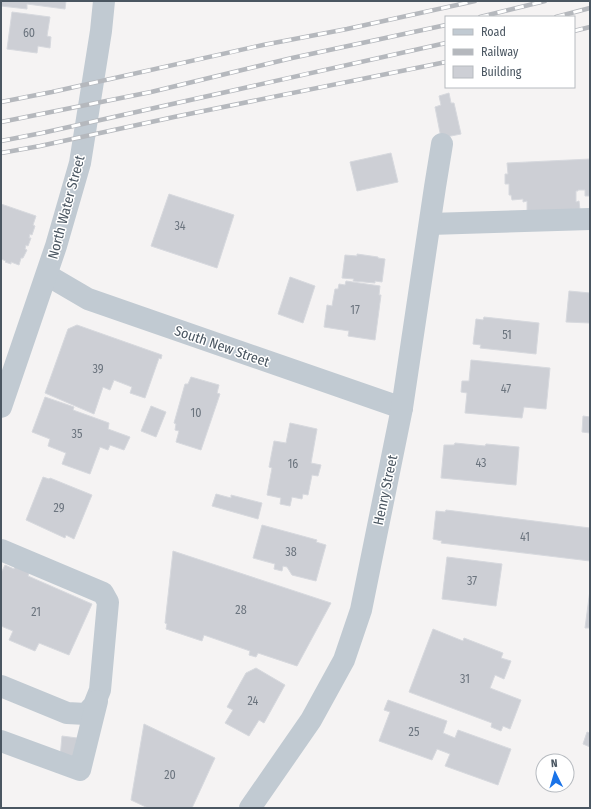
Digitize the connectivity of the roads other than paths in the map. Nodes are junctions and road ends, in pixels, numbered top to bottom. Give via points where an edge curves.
1 (104, 1) edge
2 (442, 144) dead end
3 (590, 219) edge
4 (430, 224) junction
5 (47, 275) junction
6 (1, 407) edge
7 (402, 408) junction
8 (1, 550) edge
9 (1, 686) edge
10 (100, 690) junction
11 (1, 740) edge
12 (250, 808) edge

1 - 5 street, North Water Street via 80,163
2 - 4 street, Henry Street
3 - 4 street
4 - 7 street, Henry Street
5 - 6 street, North Water Street
5 - 7 street, South New Street via 88,299
7 - 12 street, Henry Street via 360,610 344,660 311,720
8 - 10 street via 103,593 108,602
9 - 10 street via 67,713 86,714 94,705
10 - 11 street via 80,770

